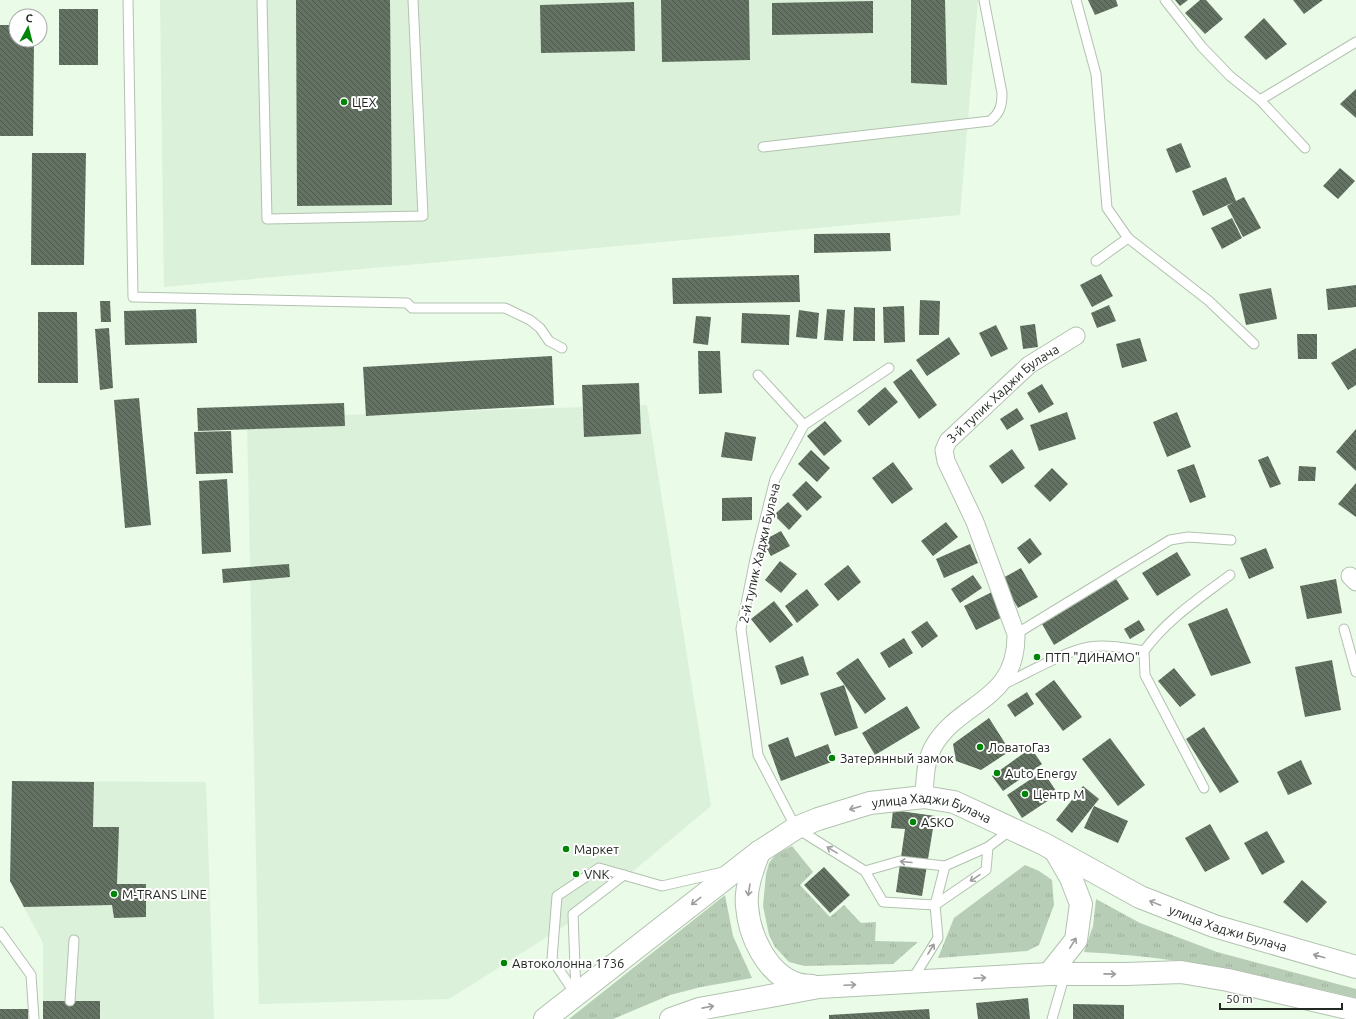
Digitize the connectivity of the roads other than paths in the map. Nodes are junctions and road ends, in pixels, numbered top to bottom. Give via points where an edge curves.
1 (128, 0) edge
2 (262, 0) edge
3 (413, 0) edge
4 (984, 0) edge
5 (1076, 0) edge
6 (1165, 0) edge
7 (1356, 42) edge
8 (1260, 100) junction
9 (763, 147) dead end
10 (1306, 148) dead end
11 (1128, 238) junction
12 (1096, 260) dead end
13 (1076, 336) dead end
14 (1254, 344) dead end
15 (562, 348) dead end
16 (889, 368) dead end
17 (758, 375) dead end
18 (804, 425) junction
19 (1231, 540) dead end
20 (1230, 575) dead end
21 (1344, 629) dead end
22 (1016, 634) junction
23 (1144, 651) junction
24 (1356, 672) edge
25 (999, 687) junction
26 (1204, 788) dead end
27 (924, 797) junction
28 (796, 828) junction
29 (1012, 829) junction
30 (988, 847) junction
31 (759, 852) junction
32 (1056, 852) junction
33 (945, 866) junction
34 (738, 868) junction
35 (865, 871) junction
36 (624, 875) junction
37 (935, 905) junction
38 (0, 932) edge
39 (74, 940) dead end
40 (1356, 967) edge
41 (1057, 974) junction
42 (911, 982) junction
43 (819, 986) junction
44 (576, 995) junction
45 (70, 1001) dead end
46 (1356, 1010) edge
47 (34, 1019) edge
48 (545, 1019) edge
49 (671, 1019) edge
50 (1052, 1019) edge

1 - 15 lane via 133,297 407,303 412,308 505,308 530,320 540,328 549,341
2 - 3 lane via 267,219 423,216
4 - 9 lane via 1002,93 1002,105 998,114 990,121
5 - 11 lane via 1096,74 1107,208
6 - 8 lane via 1202,47 1230,76
7 - 8 lane
8 - 10 lane
11 - 12 lane
11 - 14 lane via 1209,301
13 - 22 street, 3-й тупик Хаджи Булача via 1029,365 948,441 944,450 946,461 976,522
16 - 18 lane, 2-й тупик Хаджи Булача
17 - 18 lane
18 - 28 lane, 2-й тупик Хаджи Булача via 775,479 741,629 758,755
19 - 22 lane via 1188,537 1170,540
20 - 23 lane via 1165,626
21 - 24 lane
22 - 25 street, 3-й тупик Хаджи Булача via 1016,648 1011,666
23 - 25 lane via 1115,646 1089,647 1070,653
23 - 26 lane via 1145,675
25 - 27 street, 3-й тупик Хаджи Булача via 946,729 933,747 926,769
27 -> 28 main road, улица Хаджи Булача via 870,803
27 - 29 main road, улица Хаджи Булача via 954,802
28 - 31 main road, улица Хаджи Булача
35 -> 28 lane
29 - 30 lane
29 - 32 main road, улица Хаджи Булача
30 - 33 lane
30 -> 37 lane via 986,870
31 - 34 main road, улица Хаджи Булача
31 -> 43 main road via 747,904 750,925 761,950 770,966 782,976 798,984
40 -> 32 main road, улица Хаджи Булача via 1214,926 1140,897
41 -> 32 main road via 1076,940 1081,904 1071,878
33 -> 35 lane via 900,861
33 - 37 lane
34 - 36 lane via 662,886
34 -> 44 main road, улица Хаджи Булача
35 - 37 lane via 883,902
36 - 44 lane via 573,914
36 - 44 lane via 599,868 557,896 552,959
42 -> 37 lane via 938,938
38 - 47 lane via 30,976
39 - 45 lane
42 -> 41 main road
41 -> 46 main road via 1181,972 1228,980
41 - 50 lane
43 -> 42 main road
49 -> 43 main road via 699,1009
44 - 48 main road, улица Хаджи Булача

